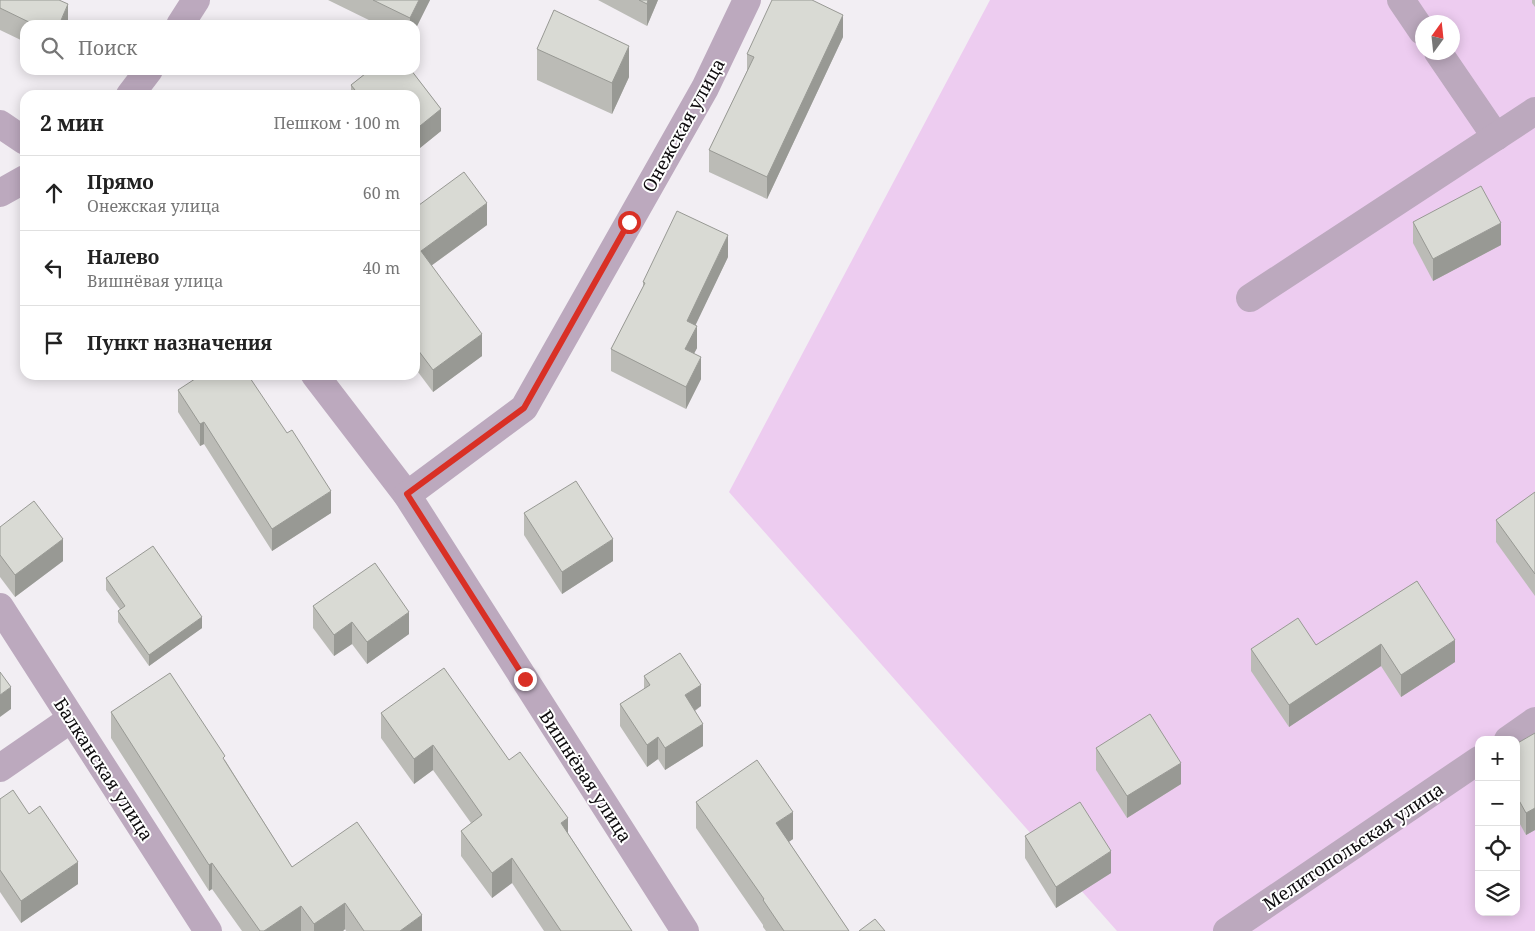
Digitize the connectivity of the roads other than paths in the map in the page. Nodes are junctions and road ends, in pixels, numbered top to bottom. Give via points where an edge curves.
1 (196, 0) edge
2 (747, 0) edge
3 (1401, 0) edge
4 (183, 20) edge
5 (1415, 21) edge
6 (1443, 60) edge
7 (145, 75) edge
8 (134, 90) edge
9 (1535, 111) edge
10 (0, 124) edge
11 (1496, 137) junction
12 (20, 138) edge
13 (20, 182) edge
14 (0, 193) edge
15 (1250, 298) dead end
16 (319, 380) edge
17 (407, 494) junction
18 (0, 607) edge
19 (71, 719) junction
20 (1535, 721) edge
21 (1514, 736) edge
22 (1475, 763) edge
23 (0, 768) edge
24 (208, 931) edge
25 (685, 931) edge
26 (1227, 931) edge

1 - 4 street
2 - 17 street, Онежская улица via 705,88 524,408
3 - 5 street
6 - 11 street
7 - 8 street
9 - 11 street
10 - 12 street
11 - 15 street
13 - 14 street
16 - 17 street, Вишнёвая улица
17 - 25 street, Вишнёвая улица
18 - 19 street, Балканская улица
19 - 23 street
19 - 24 street, Балканская улица
20 - 21 street
22 - 26 street, Мелитопольская улица

